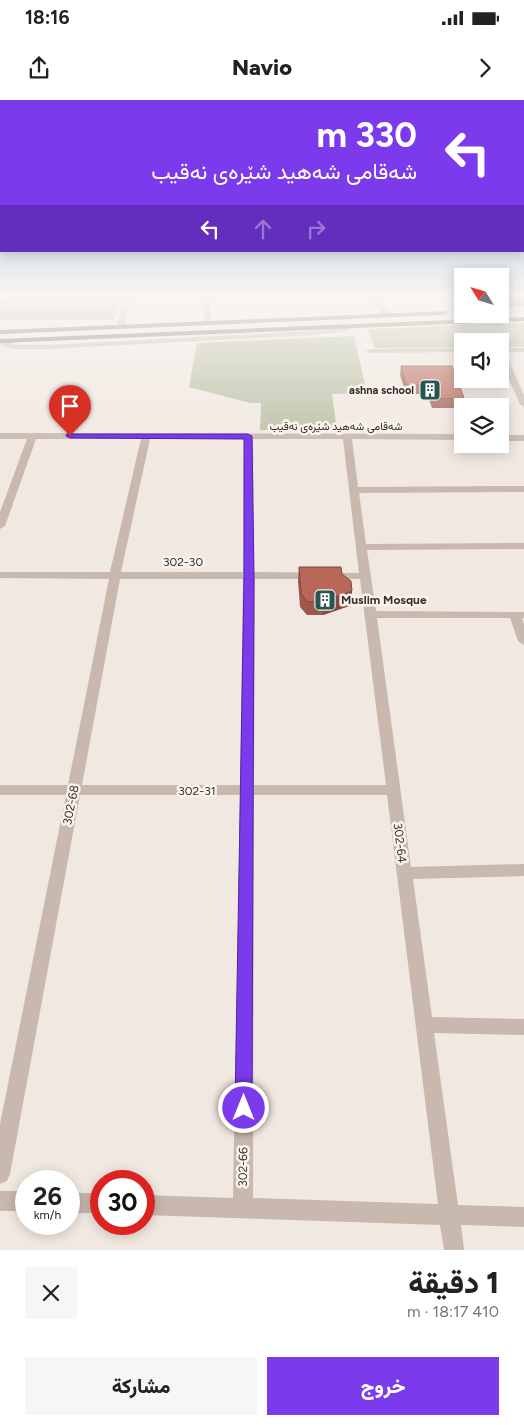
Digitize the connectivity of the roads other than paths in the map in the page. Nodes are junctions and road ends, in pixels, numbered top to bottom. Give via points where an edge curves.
1 (454, 350) edge
2 (509, 350) edge
3 (524, 350) edge
4 (370, 351) dead end
5 (509, 370) edge
6 (513, 379) junction
7 (524, 379) edge
8 (524, 404) edge
9 (0, 436) edge
10 (32, 436) junction
11 (146, 436) junction
12 (248, 436) junction
13 (347, 437) junction
14 (454, 437) edge
15 (509, 438) edge
16 (524, 438) edge
17 (524, 489) edge
18 (354, 490) junction
19 (0, 526) edge
20 (524, 546) edge
21 (361, 547) junction
22 (0, 575) edge
23 (115, 576) junction
24 (365, 576) junction
25 (249, 577) junction
26 (370, 614) junction
27 (520, 615) edge
28 (524, 641) edge
29 (0, 790) edge
30 (74, 790) junction
31 (393, 790) junction
32 (247, 791) junction
33 (524, 870) edge
34 (404, 873) junction
35 (424, 1025) junction
36 (524, 1027) edge
37 (0, 1174) edge
38 (0, 1201) edge
39 (15, 1202) edge
40 (155, 1205) edge
41 (243, 1207) junction
42 (449, 1216) junction
43 (524, 1217) edge
44 (454, 1250) edge

1 - 4 street
2 - 3 street
5 - 6 street
6 - 7 street
6 - 8 street
9 - 10 street, شەقامی شەهید شێرەی نەقیب
10 - 11 street, شەقامی شەهید شێرەی نەقیب
10 - 19 street
11 - 12 street, شەقامی شەهید شێرەی نەقیب
11 - 23 street, 302-68
12 - 13 street, شەقامی شەهید شێرەی نەقیب
12 - 25 street, 302-66
13 - 14 street, شەقامی شەهید شێرەی نەقیب
13 - 18 street, 302-64
15 - 16 street
17 - 18 street
18 - 21 street, 302-64
20 - 21 street
21 - 24 street, 302-64
22 - 23 street, 302-30
23 - 25 street, 302-30
23 - 30 street, 302-68
24 - 25 street, 302-30
24 - 26 street, 302-64
25 - 32 street, 302-66
26 - 27 street
26 - 31 street, 302-64
27 - 28 street
29 - 30 street, 302-31
30 - 32 street, 302-31
30 - 37 street, 302-68
31 - 32 street, 302-31
31 - 34 street, 302-64
32 - 41 street, 302-66
33 - 34 street
34 - 35 street, 302-64
35 - 36 street
35 - 42 street, 302-64
38 - 39 street
40 - 41 street
41 - 42 street
42 - 43 street
42 - 44 street, 302-64

